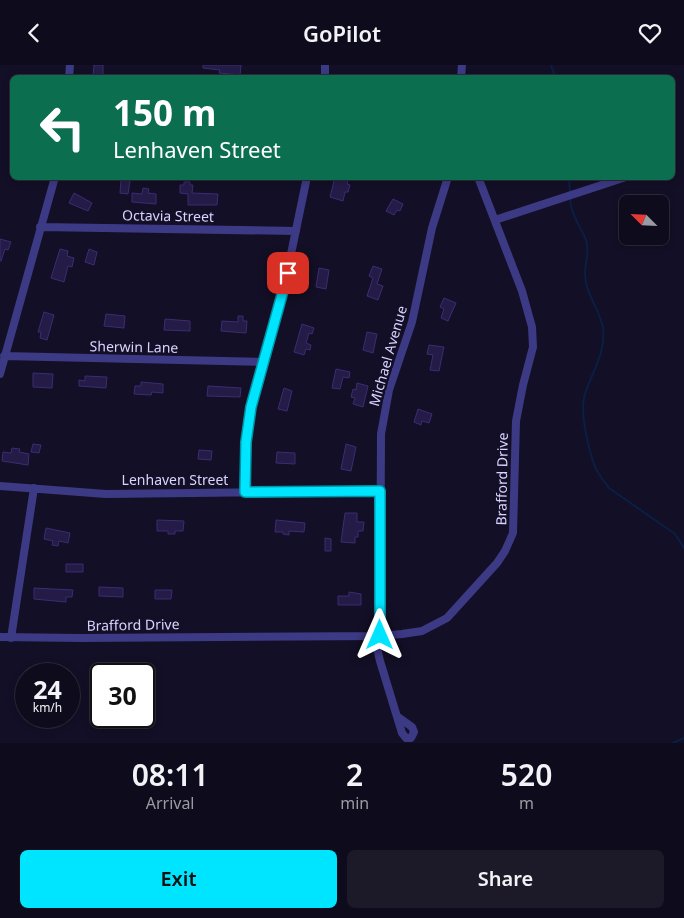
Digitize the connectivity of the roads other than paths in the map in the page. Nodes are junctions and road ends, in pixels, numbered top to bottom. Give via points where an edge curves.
1 (54, 180) edge
2 (307, 180) edge
3 (447, 180) edge
4 (479, 180) edge
5 (617, 180) edge
6 (495, 220) junction
7 (40, 227) junction
8 (296, 231) junction
9 (4, 356) junction
10 (263, 362) junction
11 (0, 374) edge
12 (0, 486) edge
13 (34, 488) junction
14 (380, 491) junction
15 (245, 492) junction
16 (377, 635) junction
17 (0, 637) edge
18 (11, 638) junction
19 (398, 717) dead end

1 - 7 street
2 - 8 street
3 - 14 street, Michael Avenue via 432,229 412,322 382,420
4 - 6 street, Brafford Drive
5 - 6 street
6 - 16 street, Brafford Drive via 527,304 532,327 533,347 516,421 513,533 496,563 447,618 422,631
7 - 8 street, Octavia Street
7 - 9 street
8 - 10 street via 281,302
9 - 10 street, Sherwin Lane
9 - 11 street
10 - 15 street via 247,429
12 - 13 street, Lenhaven Street
13 - 15 street, Lenhaven Street via 106,493
13 - 18 street
14 - 15 street, Lenhaven Street
14 - 16 street, Michael Avenue
16 - 18 street, Brafford Drive
16 - 19 street, Michael Avenue via 380,661
17 - 18 street, Brafford Drive

